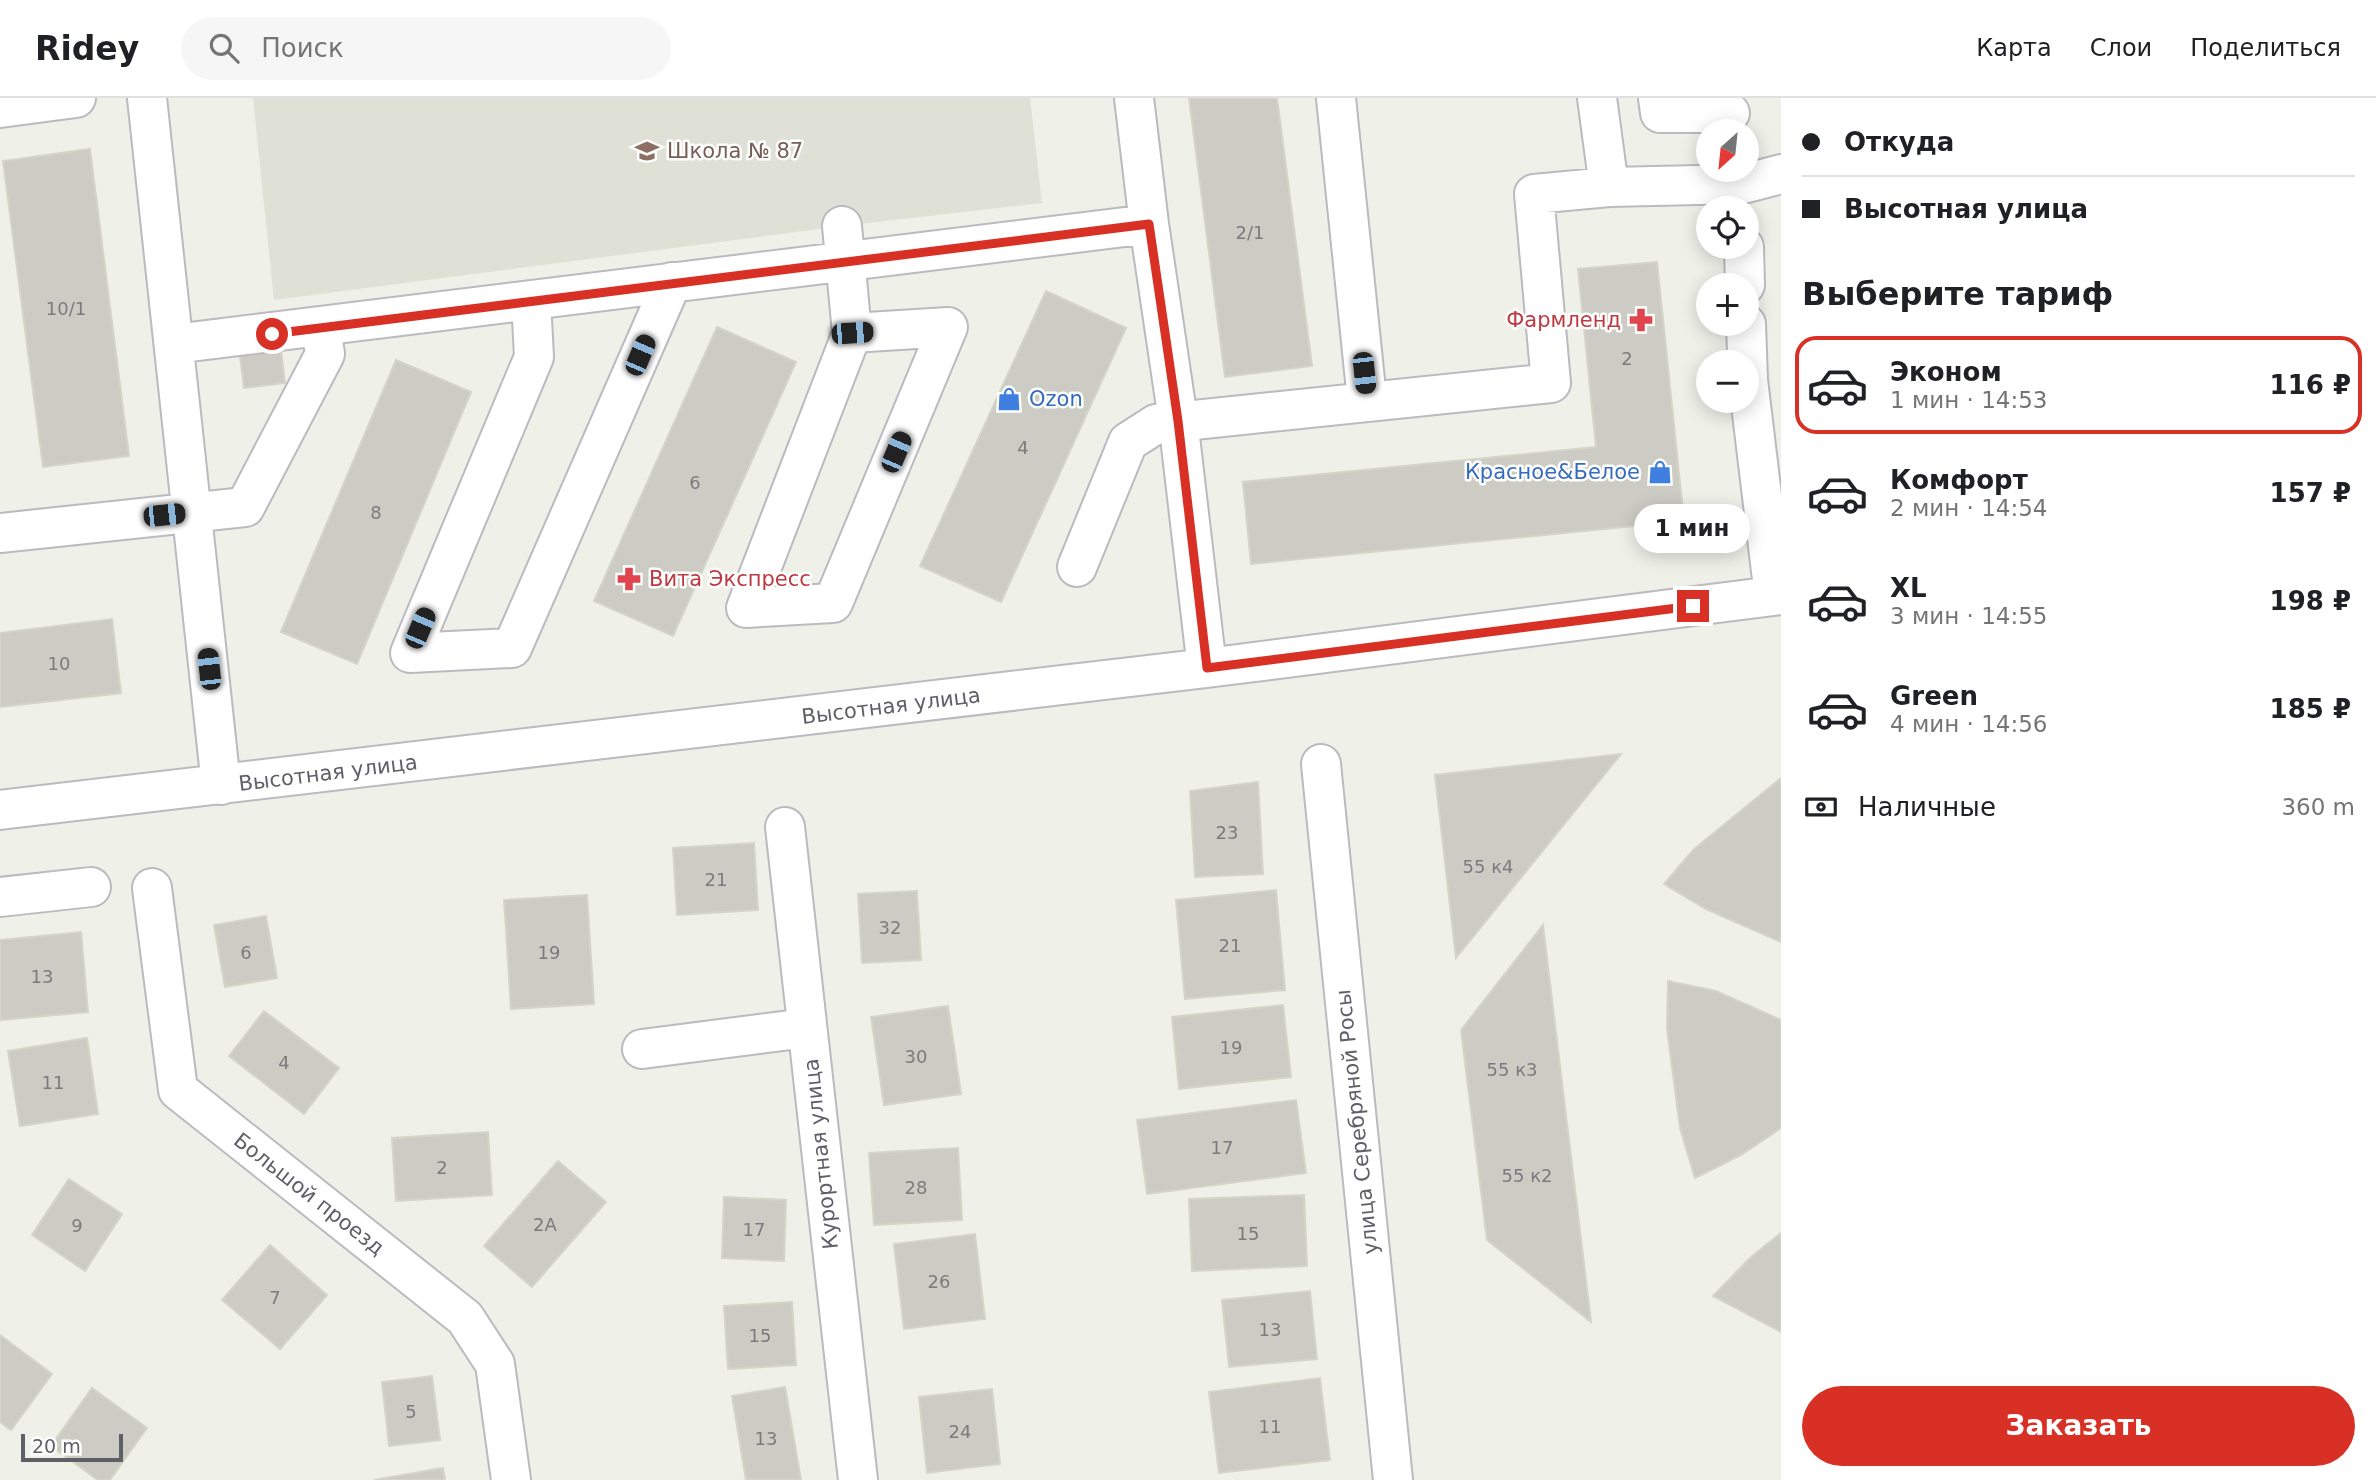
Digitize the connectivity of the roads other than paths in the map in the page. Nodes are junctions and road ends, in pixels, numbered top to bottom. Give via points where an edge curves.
1 (76, 98) edge
2 (147, 98) edge
3 (1134, 98) edge
4 (1336, 98) edge
5 (1597, 98) edge
6 (1658, 98) edge
7 (0, 108) edge
8 (1729, 114) edge
9 (1781, 174) edge
10 (1609, 187) junction
11 (1742, 187) edge
12 (1149, 224) junction
13 (843, 243) junction
14 (672, 282) junction
15 (531, 300) junction
16 (321, 328) junction
17 (852, 333) junction
18 (1750, 336) edge
19 (174, 344) junction
20 (1764, 378) edge
21 (1367, 400) junction
22 (1178, 421) junction
23 (1772, 499) edge
24 (192, 512) junction
25 (0, 533) edge
26 (1077, 567) dead end
27 (1777, 595) edge
28 (1207, 668) junction
29 (1321, 764) dead end
30 (221, 785) junction
31 (0, 810) edge
32 (785, 827) dead end
33 (92, 887) dead end
34 (152, 888) dead end
35 (0, 897) edge
36 (806, 1028) junction
37 (642, 1049) dead end
38 (511, 1480) edge
39 (858, 1480) edge
40 (1393, 1480) edge

1 - 7 street
2 - 19 street
3 - 12 street
4 - 21 street
5 - 10 street
6 - 8 street via 1660,113
9 - 11 street
10 - 11 street
10 - 21 street via 1534,194 1551,383
12 - 13 street
12 - 22 street
13 - 14 street
13 - 17 street
14 - 15 street
14 - 15 street via 512,648 410,653 534,357
15 - 16 street
16 - 19 street
16 - 24 street via 325,354 245,508
17 - 17 street via 750,595 746,608 833,603 948,327
18 - 20 street
19 - 24 street
20 - 23 street
21 - 22 street
22 - 26 street via 1156,424 1128,442
22 - 28 street
23 - 27 street
24 - 25 street
24 - 30 street
27 - 28 street, Высотная улица
28 - 30 street, Высотная улица
29 - 40 street, улица Серебряной Росы
30 - 31 street, Высотная улица
32 - 36 street, Курортная улица
33 - 35 street
34 - 38 street, Большой проезд via 178,1090 465,1318 495,1364
36 - 37 street
36 - 39 street, Курортная улица

